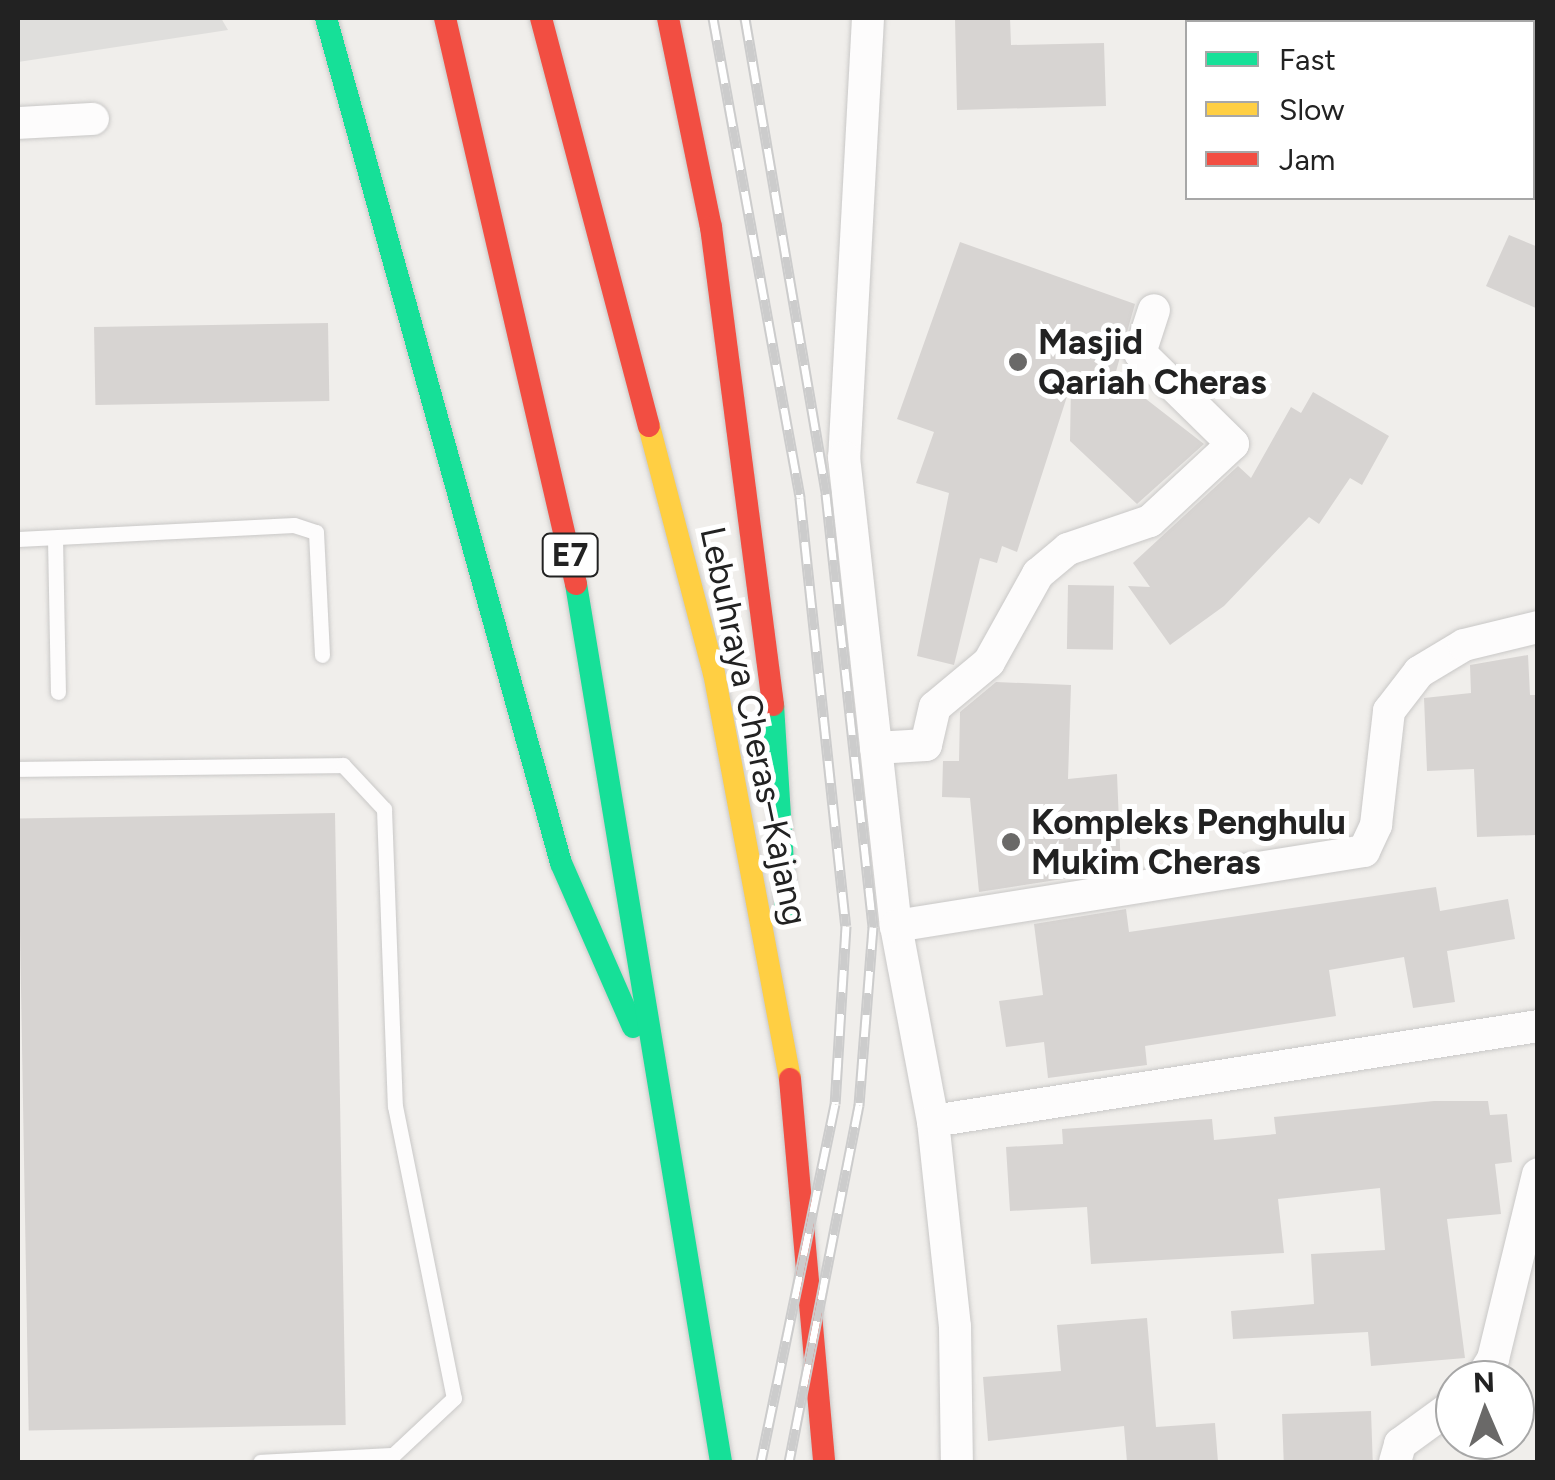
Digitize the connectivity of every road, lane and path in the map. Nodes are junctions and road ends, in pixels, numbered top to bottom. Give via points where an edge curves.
1 (326, 18) edge
2 (444, 18) edge
3 (540, 18) edge
4 (668, 18) edge
5 (868, 18) edge
6 (94, 119) dead end
7 (18, 123) edge
8 (1154, 310) dead end
9 (55, 538) junction
10 (18, 539) edge
11 (1538, 627) edge
12 (322, 655) dead end
13 (58, 692) dead end
14 (876, 748) junction
15 (18, 769) edge
16 (896, 926) junction
17 (1538, 1026) edge
18 (792, 1082) junction
19 (664, 1099) junction
20 (933, 1122) junction
21 (1538, 1174) edge
22 (1493, 1360) edge
23 (1435, 1419) edge
24 (260, 1462) edge
25 (721, 1462) edge
26 (824, 1462) edge
27 (958, 1462) edge
28 (1394, 1462) edge

1 - 19 highway via 562,863
2 - 19 highway, E7 via 594,656
3 - 18 highway, Lebuhraya Cheras–Kajang via 714,674
4 - 18 highway via 702,161 781,768
5 - 14 street via 844,458
6 - 7 street
8 - 14 street via 1140,353 1233,444 1150,522 1068,548 1038,574 989,662 935,707 926,745
9 - 10 lane
9 - 12 lane via 294,525 316,532
9 - 13 lane
11 - 16 street via 1464,645 1419,672 1399,698 1364,852
14 - 16 street
15 - 24 lane via 344,765 384,809 395,1106 454,1398 393,1455
16 - 20 street
17 - 20 street
18 - 26 highway, Lebuhraya Cheras–Kajang
19 - 25 highway, E7
20 - 27 street via 956,1327
21 - 22 street
23 - 28 street via 1400,1444

